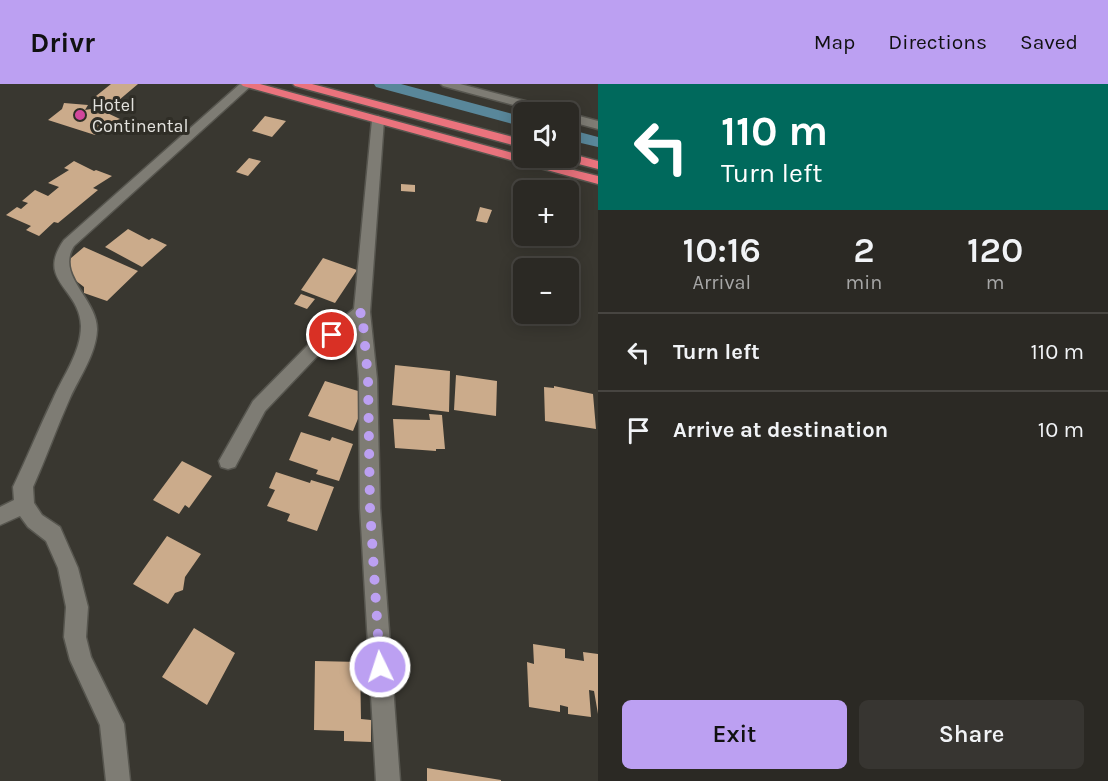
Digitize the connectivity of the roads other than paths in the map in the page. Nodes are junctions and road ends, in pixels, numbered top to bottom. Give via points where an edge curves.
1 (247, 84) edge
2 (299, 84) edge
3 (318, 84) edge
4 (447, 84) edge
5 (352, 99) junction
6 (514, 102) edge
7 (378, 120) junction
8 (579, 120) edge
9 (598, 125) edge
10 (513, 141) edge
11 (579, 160) edge
12 (598, 165) edge
13 (598, 180) edge
14 (362, 312) junction
15 (228, 461) dead end
16 (24, 505) junction
17 (0, 516) edge
18 (118, 781) edge
19 (388, 781) edge

1 - 7 highway
1 - 16 street via 61,251 61,271 88,314 89,328 82,355 23,487
2 - 5 highway
3 - 5 highway
4 - 6 street
5 - 10 highway
7 - 13 highway
7 - 14 street
8 - 9 street
11 - 12 highway
14 - 15 street via 317,346 259,406
14 - 19 street
16 - 17 street
16 - 18 street via 35,521 53,534 68,568 77,607 75,637 81,660 111,724

